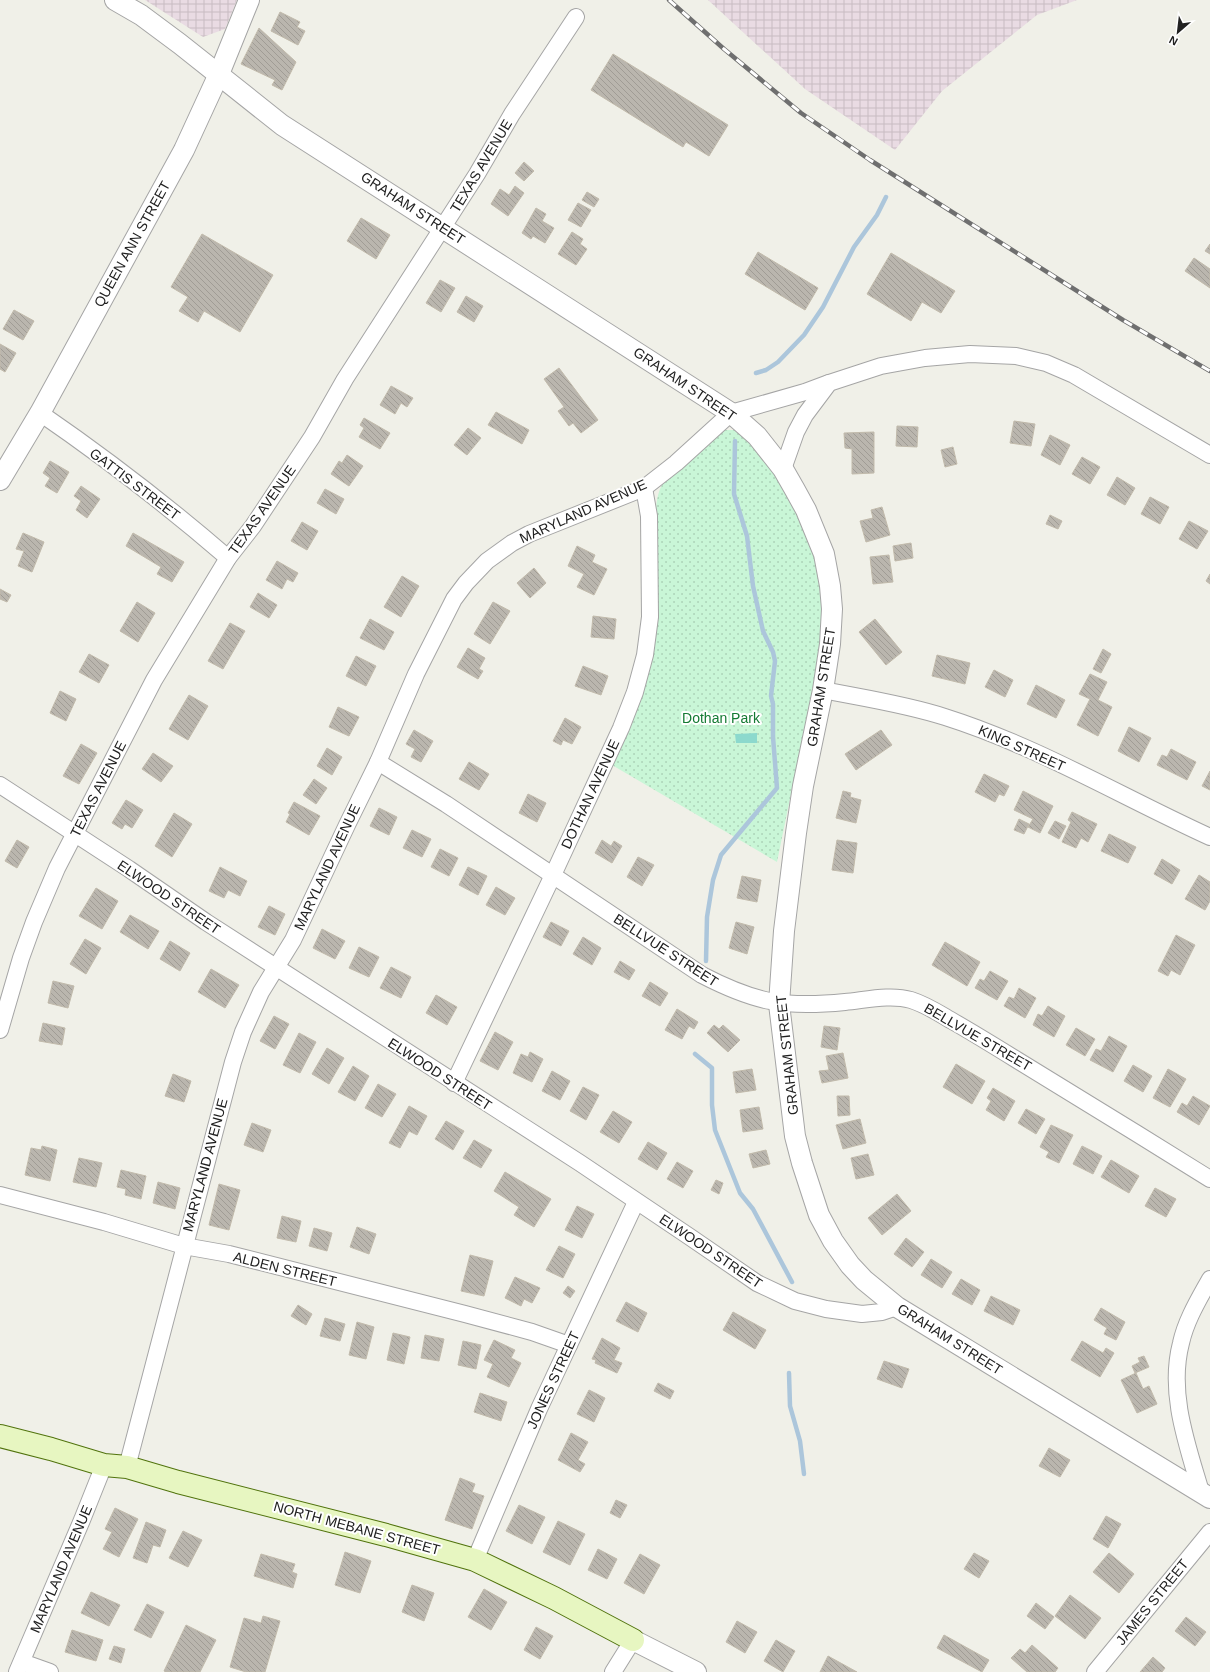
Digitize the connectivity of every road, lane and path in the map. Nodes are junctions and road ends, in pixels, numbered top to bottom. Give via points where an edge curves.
1 (114, 0) edge
2 (249, 0) edge
3 (576, 17) dead end
4 (219, 74) junction
5 (443, 228) junction
6 (829, 383) junction
7 (40, 413) junction
8 (731, 413) junction
9 (1210, 455) edge
10 (783, 469) junction
11 (0, 480) edge
12 (644, 488) junction
13 (228, 558) junction
14 (823, 690) junction
15 (378, 762) junction
16 (0, 785) edge
17 (74, 835) junction
18 (1210, 837) edge
19 (553, 875) junction
20 (276, 967) junction
21 (779, 1004) junction
22 (0, 1030) edge
23 (454, 1082) junction
24 (1210, 1179) edge
25 (0, 1195) edge
26 (636, 1202) junction
27 (184, 1246) junction
28 (1210, 1279) edge
29 (897, 1307) junction
30 (569, 1345) junction
31 (0, 1436) edge
32 (104, 1465) junction
33 (128, 1467) junction
34 (1206, 1495) edge
35 (1210, 1532) edge
36 (475, 1560) junction
37 (633, 1640) junction
38 (19, 1667) edge
39 (50, 1672) edge
40 (613, 1672) edge
41 (696, 1672) edge
42 (1095, 1672) edge

1 - 4 street, GRAHAM STREET via 141,15
2 - 4 street, QUEEN ANN STREET
3 - 5 street, TEXAS AVENUE via 512,114
4 - 5 street, GRAHAM STREET via 282,125
4 - 7 street, QUEEN ANN STREET via 184,150
5 - 8 street, GRAHAM STREET
5 - 13 street, TEXAS AVENUE via 344,379 312,437 253,526
6 - 8 street
6 - 9 street via 882,366 926,358 970,354 1016,356 1046,363 1074,375
6 - 10 street via 802,420
7 - 11 street, QUEEN ANN STREET
7 - 13 street, GATTIS STREET via 189,525
8 - 10 street, GRAHAM STREET via 757,436
8 - 12 street, MARYLAND AVENUE
10 - 14 street, GRAHAM STREET via 814,529 824,554 830,586 830,644
12 - 15 street, MARYLAND AVENUE via 529,534 487,561 454,599 423,659
12 - 19 street, DOTHAN AVENUE via 650,516 651,591 645,655 635,692 621,728
13 - 17 street, TEXAS AVENUE via 154,680
14 - 18 street, KING STREET via 944,716 1002,737
14 - 21 street, GRAHAM STREET via 796,833 784,931
15 - 19 street, BELLVUE STREET
15 - 20 street, MARYLAND AVENUE via 293,940
16 - 17 street, ELWOOD STREET
17 - 20 street, ELWOOD STREET
17 - 22 street, TEXAS AVENUE via 34,922
19 - 21 street, BELLVUE STREET via 702,976 730,990
19 - 23 street, DOTHAN AVENUE
20 - 23 street, ELWOOD STREET
20 - 27 street, MARYLAND AVENUE via 261,992 233,1062
21 - 24 street, BELLVUE STREET via 826,1004 893,998 926,1006
21 - 29 street, GRAHAM STREET via 795,1136 819,1215 850,1266
23 - 26 street, ELWOOD STREET
25 - 27 street, ALDEN STREET
26 - 29 street, ELWOOD STREET via 690,1236 757,1284 795,1301 862,1314
26 - 30 street, JONES STREET
27 - 30 street, ALDEN STREET via 229,1254 465,1314
27 - 33 street, MARYLAND AVENUE
28 - 34 street via 1195,1306 1181,1342 1176,1376 1180,1410
29 - 34 street, GRAHAM STREET
30 - 36 street, JONES STREET
31 - 32 main road, NORTH MEBANE STREET
32 - 33 main road, NORTH MEBANE STREET
32 - 38 street, MARYLAND AVENUE
33 - 36 main road, NORTH MEBANE STREET
35 - 42 street, JAMES STREET
36 - 37 main road, NORTH MEBANE STREET
37 - 40 street
37 - 41 street, NORTH MEBANE STREET
38 - 39 street

